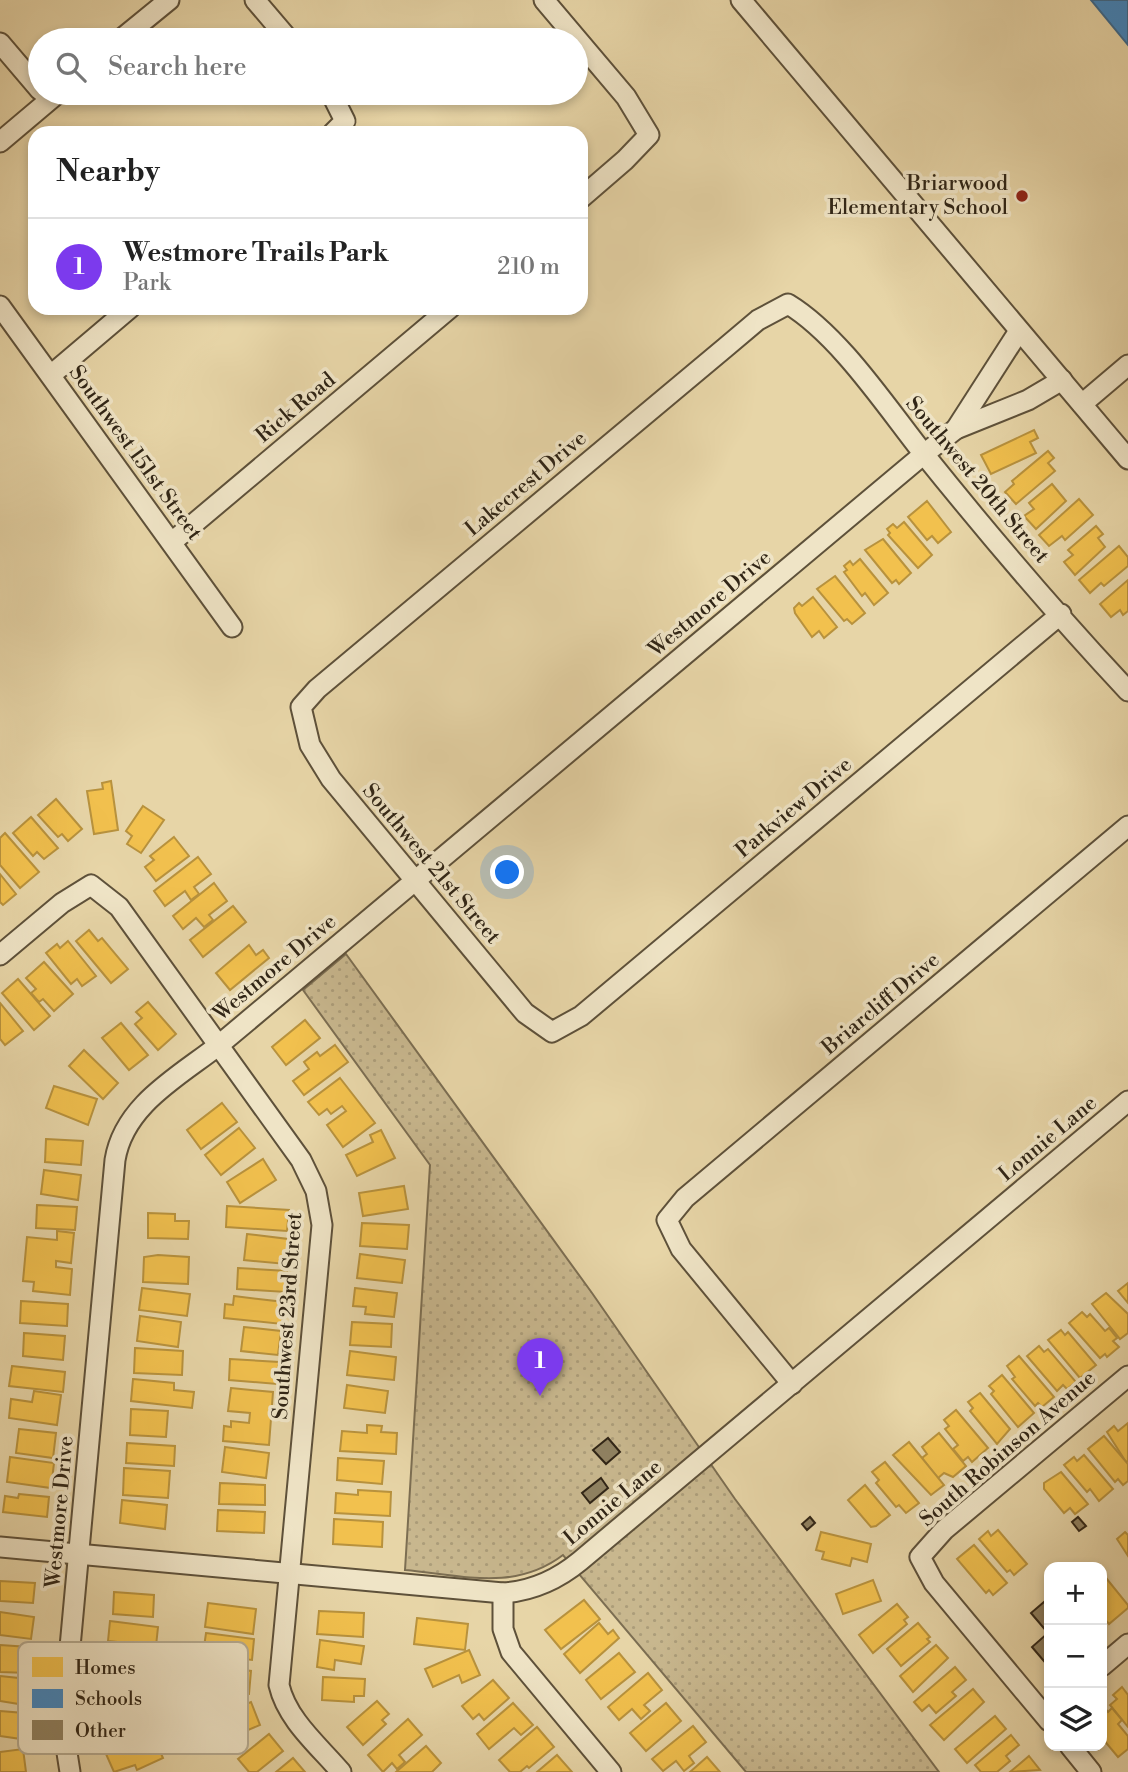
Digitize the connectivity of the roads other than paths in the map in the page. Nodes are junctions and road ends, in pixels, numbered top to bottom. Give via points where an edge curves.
1 (169, 0) edge
2 (255, 0) edge
3 (544, 0) edge
4 (741, 0) edge
5 (135, 28) edge
6 (279, 28) edge
7 (568, 28) edge
8 (0, 43) edge
9 (588, 52) edge
10 (28, 73) edge
11 (36, 105) edge
12 (334, 105) edge
13 (339, 126) edge
14 (0, 142) edge
15 (588, 192) edge
16 (788, 304) joint
17 (0, 306) edge
18 (122, 315) edge
19 (442, 315) edge
20 (1019, 331) junction
21 (1128, 365) edge
22 (51, 375) junction
23 (1062, 380) junction
24 (1082, 404) junction
25 (956, 429) junction
26 (924, 454) junction
27 (1128, 459) edge
28 (172, 542) junction
29 (1061, 614) junction
30 (232, 627) dead end
31 (1128, 691) edge
32 (300, 707) joint
33 (1128, 826) edge
34 (414, 880) junction
35 (0, 955) edge
36 (552, 1032) joint
37 (219, 1045) junction
38 (1128, 1101) edge
39 (1128, 1376) edge
40 (792, 1384) junction
41 (0, 1547) edge
42 (79, 1554) junction
43 (289, 1574) junction
44 (503, 1593) junction
45 (72, 1642) edge
46 (1128, 1644) edge
47 (1107, 1662) edge
48 (1044, 1712) edge
49 (1074, 1751) edge
50 (67, 1754) edge
51 (70, 1772) edge
52 (341, 1772) edge
53 (611, 1772) edge
54 (1091, 1772) edge

1 - 5 street
2 - 6 street
3 - 7 street
4 - 20 street
8 - 10 street
9 - 15 street via 626,97 649,135
11 - 14 street
12 - 13 street
16 - 26 street, Southwest 20th Street via 813,320
16 - 32 street, Lakecrest Drive via 758,320 726,346
17 - 22 street, Southwest 151st Street
18 - 22 street
19 - 28 street, Rick Road
20 - 23 street
20 - 25 street, Westmore Drive
21 - 24 street
22 - 28 street, Southwest 151st Street
23 - 24 street
23 - 25 street, Westmore Drive via 1028,400
24 - 27 street
25 - 26 street, Westmore Drive
26 - 29 street, Southwest 20th Street
26 - 34 street, Westmore Drive
28 - 30 street, Southwest 151st Street
29 - 31 street, Southwest 20th Street
29 - 36 street, Parkview Drive via 581,1016
32 - 34 street, Southwest 21st Street via 310,745 331,779
33 - 40 street, Briarcliff Drive via 685,1198 667,1220 681,1249
34 - 36 street, Southwest 21st Street via 525,1013
34 - 37 street, Westmore Drive
35 - 37 street, Southwest 23rd Street via 91,885 119,907
37 - 42 street, Westmore Drive via 144,1104 118,1140
37 - 43 street, Southwest 23rd Street via 301,1160 316,1191 322,1225
38 - 40 street, Lonnie Lane
39 - 48 street, South Robinson Avenue via 944,1530 920,1557 934,1583
40 - 44 street, Lonnie Lane via 566,1572 535,1587
41 - 42 street, Lonnie Lane
42 - 43 street, Lonnie Lane
42 - 45 street, Westmore Drive
43 - 44 street, Lonnie Lane
43 - 52 street, Southwest 23rd Street via 279,1665 282,1694 296,1719
44 - 53 street via 503,1629 510,1652
46 - 47 street
49 - 54 street
50 - 51 street, Westmore Drive

